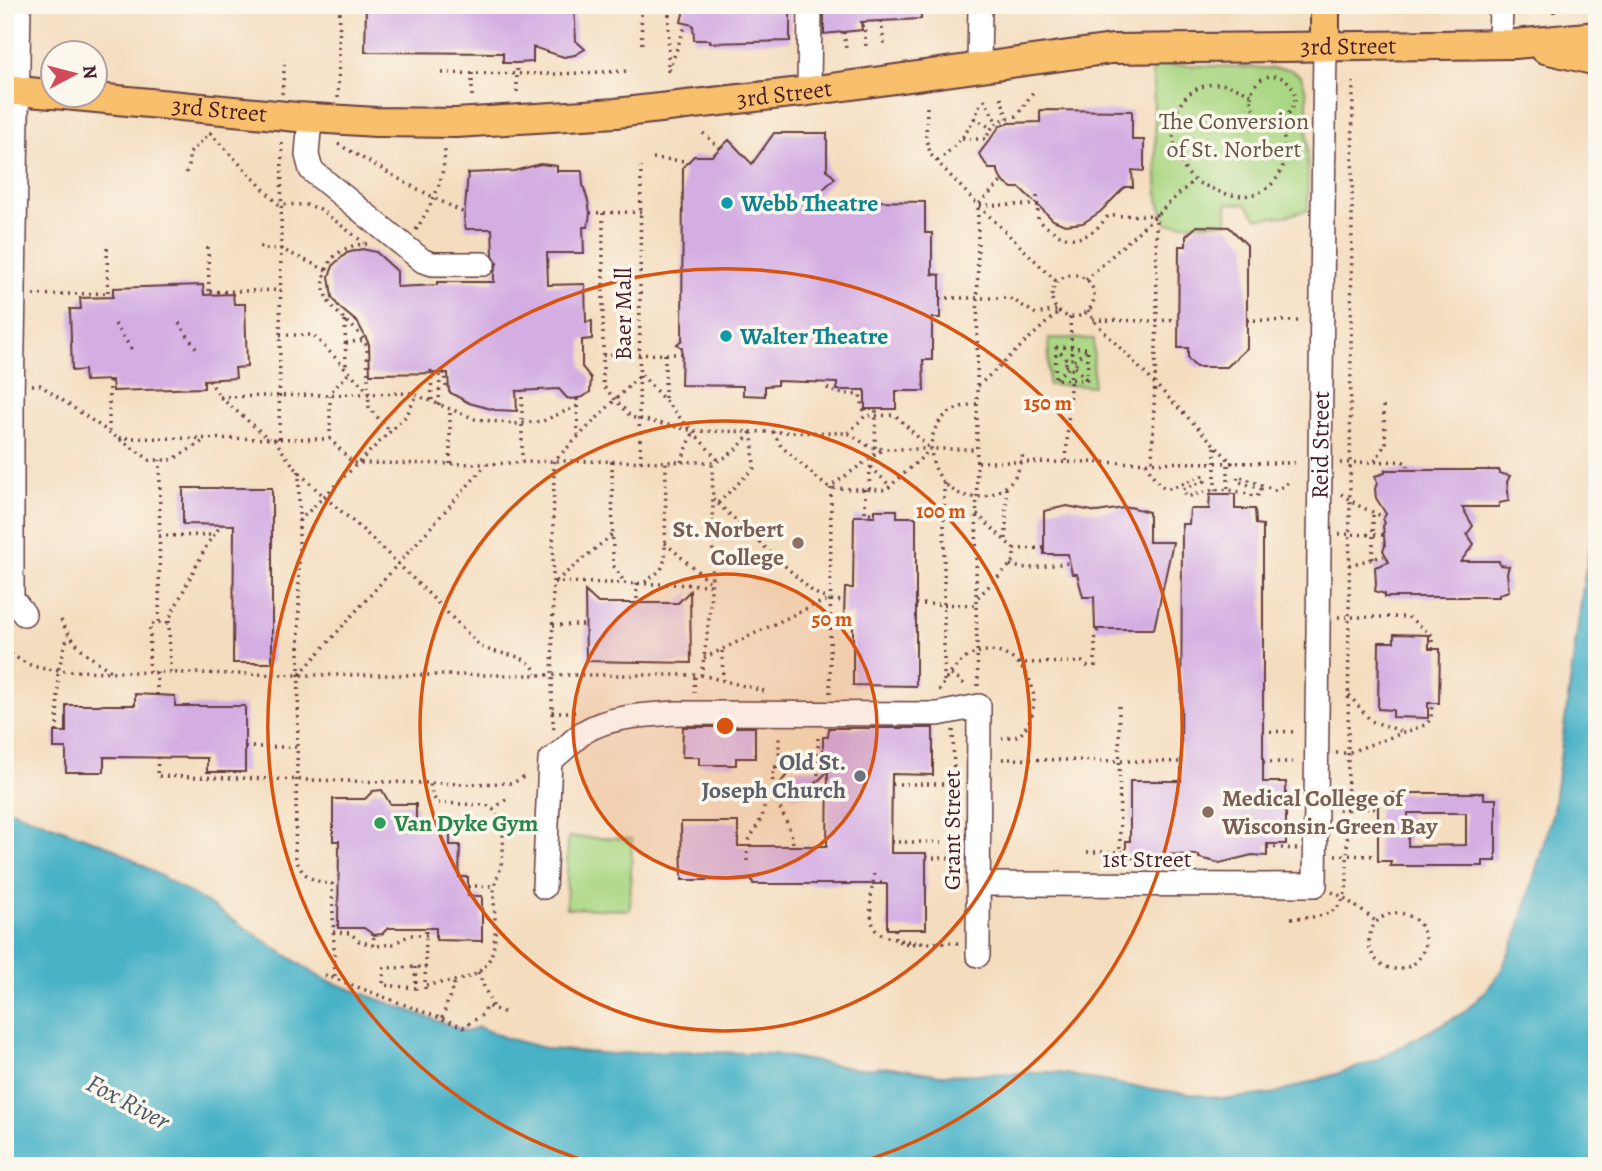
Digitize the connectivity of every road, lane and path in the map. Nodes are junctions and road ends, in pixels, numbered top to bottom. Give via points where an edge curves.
1 (19, 5) edge
2 (810, 5) edge
3 (980, 5) edge
4 (1325, 5) edge
5 (1501, 5) edge
6 (1554, 5) edge
7 (588, 6) edge
8 (641, 6) edge
9 (673, 6) edge
10 (574, 8) dead end
11 (1554, 13) dead end
12 (881, 21) dead end
13 (686, 24) dead end
14 (862, 25) dead end
15 (844, 32) dead end
16 (1597, 36) edge
17 (884, 44) dead end
18 (1508, 44) junction
19 (1325, 45) junction
20 (642, 47) dead end
21 (866, 47) dead end
22 (846, 49) dead end
23 (285, 59) dead end
24 (1597, 61) edge
25 (517, 63) dead end
26 (979, 68) junction
27 (631, 71) dead end
28 (442, 73) dead end
29 (472, 73) junction
30 (516, 74) junction
31 (1353, 82) dead end
32 (11, 91) edge
33 (809, 91) junction
34 (1033, 92) dead end
35 (38, 93) edge
36 (517, 93) dead end
37 (1251, 94) junction
38 (1001, 97) dead end
39 (108, 99) edge
40 (472, 99) dead end
41 (927, 107) dead end
42 (281, 115) junction
43 (310, 118) junction
44 (974, 118) junction
45 (1007, 118) junction
46 (1277, 120) junction
47 (445, 123) junction
48 (997, 123) junction
49 (990, 128) junction
50 (703, 133) dead end
51 (962, 139) junction
52 (720, 148) dead end
53 (653, 158) dead end
54 (685, 161) dead end
55 (937, 161) junction
56 (641, 167) dead end
57 (186, 173) dead end
58 (1194, 180) junction
59 (1002, 181) dead end
60 (1037, 196) dead end
61 (281, 205) junction
62 (978, 205) junction
63 (1038, 205) junction
64 (641, 212) junction
65 (603, 213) junction
66 (590, 214) dead end
67 (1156, 215) junction
68 (365, 244) junction
69 (372, 245) dead end
70 (260, 246) dead end
71 (208, 247) dead end
72 (406, 247) junction
73 (107, 248) dead end
74 (281, 249) junction
75 (483, 264) dead end
76 (326, 271) junction
77 (1086, 280) junction
78 (1057, 282) junction
79 (281, 289) junction
80 (14, 295) junction
81 (940, 298) dead end
82 (978, 298) junction
83 (1088, 310) junction
84 (1058, 311) junction
85 (1070, 317) junction
86 (1178, 318) dead end
87 (345, 320) junction
88 (1093, 320) junction
89 (1247, 320) dead end
90 (1157, 321) junction
91 (1321, 321) junction
92 (179, 323) dead end
93 (115, 324) dead end
94 (280, 335) junction
95 (365, 340) junction
96 (346, 343) junction
97 (1056, 347) junction
98 (1072, 348) junction
99 (1088, 348) junction
100 (198, 352) dead end
101 (134, 353) dead end
102 (640, 354) junction
103 (665, 354) junction
104 (682, 354) dead end
105 (603, 355) junction
106 (1055, 364) junction
107 (1071, 364) junction
108 (1087, 365) junction
109 (346, 368) junction
110 (431, 370) dead end
111 (350, 372) junction
112 (641, 374) junction
113 (1055, 379) junction
114 (209, 380) dead end
115 (1071, 380) junction
116 (1087, 380) junction
117 (108, 381) dead end
118 (12, 384) junction
119 (1155, 384) junction
120 (978, 386) junction
121 (448, 387) dead end
122 (827, 388) dead end
123 (522, 390) dead end
124 (369, 393) junction
125 (416, 395) junction
126 (330, 396) junction
127 (220, 397) junction
128 (280, 397) junction
129 (615, 398) junction
130 (577, 399) dead end
131 (665, 400) junction
132 (432, 402) junction
133 (978, 404) junction
134 (439, 405) junction
135 (578, 406) junction
136 (1383, 406) dead end
137 (876, 409) dead end
138 (450, 410) junction
139 (876, 415) junction
140 (865, 416) junction
141 (639, 419) junction
142 (522, 424) junction
143 (109, 431) junction
144 (694, 431) junction
145 (752, 431) junction
146 (391, 432) junction
147 (773, 432) junction
148 (848, 433) junction
149 (578, 435) junction
150 (119, 438) junction
151 (208, 439) junction
152 (269, 439) junction
153 (277, 439) junction
154 (330, 439) junction
155 (1215, 446) junction
156 (876, 448) junction
157 (884, 449) junction
158 (976, 449) junction
159 (931, 450) junction
160 (1023, 451) dead end
161 (874, 456) junction
162 (160, 460) junction
163 (554, 461) junction
164 (612, 461) junction
165 (719, 461) junction
166 (1021, 461) junction
167 (1066, 461) junction
168 (1350, 461) junction
169 (1375, 461) junction
170 (641, 462) junction
171 (666, 462) junction
172 (681, 462) junction
173 (712, 462) junction
174 (978, 462) junction
175 (359, 463) junction
176 (522, 463) junction
177 (1145, 463) junction
178 (1152, 463) junction
179 (450, 464) junction
180 (487, 464) junction
181 (1214, 464) junction
182 (1230, 464) junction
183 (871, 467) junction
184 (1320, 468) junction
185 (1408, 470) dead end
186 (299, 471) junction
187 (1290, 480) dead end
188 (944, 483) junction
189 (890, 486) junction
190 (1006, 487) junction
191 (831, 488) junction
192 (1228, 488) junction
193 (867, 489) junction
194 (1215, 491) junction
195 (1228, 494) dead end
196 (326, 495) junction
197 (977, 496) junction
198 (713, 499) junction
199 (1350, 500) junction
200 (718, 503) junction
201 (1373, 512) junction
202 (875, 513) dead end
203 (977, 514) junction
204 (1384, 517) dead end
205 (299, 521) junction
206 (222, 524) dead end
207 (1319, 534) junction
208 (1350, 534) junction
209 (213, 535) junction
210 (612, 535) junction
211 (1373, 535) junction
212 (1384, 535) dead end
213 (159, 536) junction
214 (1006, 541) junction
215 (665, 543) junction
216 (1044, 548) dead end
217 (1014, 549) junction
218 (1384, 556) dead end
219 (1373, 559) junction
220 (400, 564) junction
221 (1070, 564) dead end
222 (1010, 565) junction
223 (1349, 565) junction
224 (554, 582) junction
225 (625, 583) junction
226 (637, 583) junction
227 (643, 583) junction
228 (713, 585) junction
229 (976, 598) junction
230 (829, 600) junction
231 (844, 601) dead end
232 (637, 603) dead end
233 (916, 604) dead end
234 (944, 605) junction
235 (976, 605) junction
236 (23, 614) dead end
237 (1349, 617) junction
238 (1318, 618) junction
239 (61, 620) dead end
240 (159, 622) junction
241 (169, 623) junction
242 (554, 625) junction
243 (585, 625) dead end
244 (1098, 629) dead end
245 (68, 635) junction
246 (1432, 649) dead end
247 (5, 650) edge
248 (723, 651) junction
249 (704, 658) junction
250 (1018, 663) dead end
251 (1088, 667) dead end
252 (1095, 667) dead end
253 (58, 671) junction
254 (113, 672) junction
255 (149, 672) junction
256 (157, 672) junction
257 (170, 673) junction
258 (536, 674) junction
259 (553, 674) junction
260 (299, 675) junction
261 (701, 675) junction
262 (723, 680) junction
263 (944, 683) dead end
264 (1348, 694) junction
265 (157, 695) dead end
266 (1432, 703) dead end
267 (979, 706) junction
268 (1119, 706) dead end
269 (779, 714) junction
270 (824, 715) junction
271 (57, 732) dead end
272 (1263, 732) dead end
273 (1405, 732) junction
274 (245, 747) dead end
275 (297, 747) junction
276 (1317, 749) junction
277 (1347, 753) junction
278 (158, 757) dead end
279 (554, 759) junction
280 (1002, 759) dead end
281 (1119, 760) junction
282 (1181, 762) dead end
283 (1263, 762) dead end
284 (774, 767) junction
285 (818, 768) junction
286 (818, 775) dead end
287 (296, 780) junction
288 (378, 782) junction
289 (430, 783) junction
290 (892, 784) dead end
291 (978, 784) junction
292 (378, 790) dead end
293 (774, 795) junction
294 (786, 796) dead end
295 (509, 799) dead end
296 (1378, 808) dead end
297 (493, 809) junction
298 (1316, 809) junction
299 (1347, 809) junction
300 (891, 842) dead end
301 (943, 842) dead end
302 (793, 846) dead end
303 (1267, 847) dead end
304 (1087, 852) dead end
305 (1120, 852) junction
306 (1126, 852) dead end
307 (1315, 854) junction
308 (1347, 855) junction
309 (1378, 856) dead end
310 (926, 858) dead end
311 (978, 858) junction
312 (747, 861) dead end
313 (874, 874) dead end
314 (873, 883) junction
315 (887, 883) dead end
316 (978, 884) junction
317 (1315, 885) junction
318 (468, 886) dead end
319 (494, 886) junction
320 (544, 887) dead end
321 (1343, 897) junction
322 (332, 900) junction
323 (338, 900) dead end
324 (1291, 918) dead end
325 (1377, 922) junction
326 (426, 926) dead end
327 (895, 929) dead end
328 (333, 932) junction
329 (374, 935) dead end
330 (427, 935) junction
331 (895, 939) junction
332 (373, 946) junction
333 (978, 948) joint
334 (415, 967) junction
335 (426, 967) junction
336 (478, 972) junction
337 (325, 975) dead end
338 (335, 979) junction
339 (456, 980) junction
340 (493, 1008) junction
341 (508, 1014) dead end
342 (442, 1018) junction

1 - 32 street
2 - 33 street
3 - 26 street
4 - 19 main road, Reid Street
5 - 18 street
6 - 11 path
7 - 8 path
7 - 10 path
8 - 9 path
8 - 20 path
9 - 13 path via 668,72
12 - 17 path
14 - 21 path
15 - 22 path
16 - 18 main road
18 - 19 main road, 3rd Street
18 - 24 main road
19 - 26 main road, 3rd Street via 1112,49
19 - 91 street, Reid Street
23 - 42 path
25 - 30 path
26 - 33 main road, 3rd Street
27 - 30 path
28 - 29 path
29 - 30 path
29 - 40 path
30 - 36 path
31 - 168 path
32 - 35 main road, 3rd Street
32 - 80 street
33 - 47 main road, 3rd Street via 616,113
34 - 45 path via 1017,116
37 - 46 path via 1259,116
37 - 46 path via 1264,78 1278,76 1289,83 1295,102 1289,114
37 - 58 path via 1215,83 1195,90 1176,108 1175,145
38 - 45 path
39 - 42 main road, 3rd Street
41 - 55 path via 928,148
42 - 43 main road, 3rd Street
42 - 61 path
43 - 47 main road, 3rd Street
43 - 72 street via 307,155 311,170
44 - 48 path via 982,99
44 - 49 path
44 - 51 path
45 - 48 path
46 - 58 path via 1287,145 1286,160 1260,193 1224,195
47 - 72 path via 439,189
48 - 49 path
49 - 51 path via 986,139
50 - 52 path
51 - 55 path
53 - 54 path
55 - 62 path
56 - 64 path, Baer Mall
57 - 61 path via 189,154 210,133
58 - 67 path
59 - 62 path
60 - 63 path
61 - 68 path via 320,209
61 - 74 path
62 - 63 path
62 - 78 path
62 - 82 path
63 - 67 path via 1038,219 1071,239 1096,231 1108,216
64 - 65 path
64 - 102 path, Baer Mall
65 - 66 path
65 - 105 path
67 - 77 path
67 - 90 path
68 - 69 path
68 - 76 path via 343,250
70 - 74 path
71 - 79 path via 206,292
72 - 75 street via 433,264
73 - 80 path via 108,295
74 - 76 path
74 - 79 path
76 - 87 path via 326,297
77 - 78 path via 1068,275
77 - 83 path via 1093,292
78 - 84 path via 1052,294
79 - 94 path
80 - 118 street
81 - 82 path
82 - 84 path via 1016,300 1036,314
82 - 120 path
83 - 85 path
83 - 88 path
84 - 85 path
84 - 120 path
85 - 98 path
86 - 90 path
87 - 95 path
87 - 96 path
88 - 90 path
88 - 119 path
89 - 91 path
90 - 119 path
91 - 184 street, Reid Street
92 - 100 path
93 - 101 path
94 - 109 path via 313,335
94 - 128 path
95 - 96 path
95 - 124 path
96 - 109 path
97 - 98 path
97 - 106 path
97 - 107 path
98 - 99 path
98 - 107 path
99 - 107 path
99 - 108 path
102 - 103 path
102 - 105 path
102 - 112 path, Baer Mall
103 - 104 path
103 - 131 path
105 - 129 path via 603,386
106 - 107 path
106 - 113 path
107 - 108 path
107 - 113 path
107 - 115 path
107 - 116 path
108 - 116 path
109 - 111 path
110 - 132 path
111 - 124 path
111 - 126 path
112 - 129 path
112 - 131 path
112 - 141 path, Baer Mall
113 - 115 path
114 - 127 path
115 - 116 path
115 - 167 path
117 - 143 path
118 - 143 path via 40,385
118 - 236 street via 12,598
119 - 155 path
119 - 178 path
120 - 133 path
121 - 134 path via 445,373 440,373
122 - 140 path via 860,396
123 - 142 path
124 - 125 path
124 - 126 path
124 - 146 path via 369,408
125 - 132 path
125 - 146 path via 407,415
126 - 128 path
126 - 154 path
127 - 128 path
127 - 152 path
128 - 153 path
129 - 141 path via 631,418
129 - 149 path
130 - 135 path
131 - 144 path
132 - 134 path
133 - 158 path
133 - 159 path via 959,407 942,419 934,431
134 - 138 path
135 - 142 path
135 - 149 path
136 - 169 path via 1386,443
137 - 139 path
138 - 142 path via 493,423
138 - 179 path
139 - 140 path
139 - 156 path
139 - 159 path via 895,415
140 - 148 path
141 - 144 path
141 - 170 path, Baer Mall
142 - 176 path
143 - 150 path
144 - 145 path
144 - 165 path
144 - 172 path
145 - 147 path
145 - 165 path
145 - 200 path via 754,468
146 - 175 path
147 - 148 path
147 - 191 path via 781,446
148 - 156 path
149 - 163 path
150 - 151 path
150 - 162 path via 150,460
151 - 152 path
151 - 162 path via 172,460
152 - 153 path
153 - 154 path
153 - 186 path via 283,454
154 - 175 path via 353,463
155 - 181 path
155 - 182 path
156 - 157 path
156 - 161 path
157 - 159 path
157 - 161 path
158 - 159 path
158 - 174 path
159 - 188 path
159 - 189 path
160 - 166 path
161 - 183 path
161 - 191 path
162 - 213 path
163 - 164 path
163 - 176 path
163 - 224 path
164 - 170 path
164 - 210 path
165 - 173 path
166 - 167 path
166 - 174 path
166 - 190 path
167 - 177 path
168 - 169 path
168 - 184 path
168 - 199 path
169 - 185 path via 1402,461
170 - 171 path
171 - 172 path
171 - 215 path
172 - 173 path
173 - 198 path
174 - 197 path
175 - 179 path
175 - 196 path
176 - 180 path
177 - 178 path
177 - 194 path via 1165,489 1203,476 1205,481 1183,489 1187,497
178 - 181 path
179 - 180 path
180 - 220 path
181 - 182 path
181 - 194 path
182 - 184 path
182 - 192 path
183 - 189 path
183 - 193 path
184 - 199 path
184 - 207 street, Reid Street
186 - 196 path
186 - 205 path
187 - 192 path via 1272,490 1238,476 1237,481 1261,489 1257,497
188 - 197 path via 961,494
188 - 234 path
189 - 193 path
190 - 197 path
190 - 214 path
191 - 193 path
191 - 230 path
192 - 194 path
192 - 195 path
193 - 202 path via 865,513
196 - 205 path
196 - 220 path
197 - 203 path
198 - 200 path
198 - 228 path
199 - 201 path
199 - 208 path
200 - 230 path via 813,592
201 - 204 path
201 - 211 path
203 - 214 path
203 - 229 path
205 - 260 path
206 - 209 path
207 - 208 path
207 - 238 street, Reid Street
208 - 211 path
208 - 223 path
209 - 213 path
209 - 241 path
210 - 224 path
210 - 225 path via 613,565
211 - 212 path
211 - 219 path
213 - 240 path
214 - 217 path
215 - 227 path via 661,570
215 - 228 path
216 - 217 path
217 - 222 path
218 - 219 path
219 - 223 path
220 - 258 path via 481,646 526,660
220 - 260 path
221 - 222 path via 1034,569
222 - 229 path
223 - 237 path
224 - 225 path
224 - 242 path
225 - 226 path
226 - 227 path
226 - 232 path
227 - 228 path
228 - 249 path
229 - 235 path
230 - 231 path
230 - 248 path
230 - 270 path
233 - 234 path
234 - 235 path
234 - 263 path
235 - 267 path
237 - 238 path
237 - 246 path via 1408,617 1432,635
237 - 264 path
238 - 276 street, Reid Street
239 - 245 path
240 - 241 path
240 - 255 path via 149,629
241 - 257 path
242 - 243 path
242 - 259 path
244 - 252 path
245 - 253 path
245 - 254 path
247 - 253 path via 26,665
248 - 249 path
248 - 262 path
249 - 261 path
250 - 251 path via 1082,663
253 - 254 path
253 - 271 path
254 - 255 path
255 - 256 path
256 - 257 path
256 - 265 path
257 - 260 path
258 - 259 path
258 - 260 path
259 - 261 path
259 - 279 path
260 - 275 path
261 - 262 path
262 - 269 path via 771,692 777,698
264 - 273 path via 1371,721
264 - 277 path
266 - 273 path via 1430,722
267 - 270 street via 938,714
267 - 291 street, Grant Street
268 - 281 path
269 - 270 street
269 - 279 street via 676,713 609,722 584,732
269 - 284 path via 779,763
270 - 285 path
272 - 276 path
273 - 277 path
274 - 275 path
275 - 287 path
276 - 277 path
276 - 283 path
276 - 298 street, Reid Street
277 - 299 path
278 - 287 path via 158,776
279 - 289 path via 513,783
279 - 320 street
280 - 281 path
281 - 282 path
281 - 305 path
284 - 285 path
284 - 293 path
285 - 286 path
287 - 288 path
287 - 322 path via 298,866 310,879 332,884
288 - 289 path
288 - 292 path
289 - 297 path via 437,803
290 - 291 path
291 - 311 street, Grant Street
293 - 294 path
293 - 302 path via 792,831
293 - 312 path via 766,798 748,842
295 - 297 path
296 - 299 path
297 - 319 path via 501,825 502,844
298 - 299 path
298 - 307 street, Reid Street
299 - 308 path
300 - 301 path
303 - 307 path via 1292,847
304 - 305 path
305 - 306 path
307 - 308 path
307 - 317 street, Reid Street
308 - 309 path
308 - 321 path
310 - 311 path
311 - 316 street, Grant Street
313 - 314 path
314 - 315 path
314 - 331 path via 874,928
316 - 317 street, 1st Street
316 - 333 street, Grant Street
317 - 321 path
318 - 319 path
319 - 336 path via 492,954
321 - 324 path via 1323,916
321 - 325 path
322 - 323 path
322 - 328 path
325 - 325 path via 1393,913 1419,922 1426,940 1420,958 1397,969 1380,963 1370,948
326 - 330 path
327 - 331 path
328 - 332 path via 351,933
328 - 338 path
329 - 332 path
330 - 332 path via 410,934 393,944
330 - 335 path
331 - 333 path
334 - 334 path via 384,968 383,985 416,988
334 - 335 path
335 - 339 path via 426,987
336 - 339 path
336 - 340 path
337 - 338 path
338 - 342 path
339 - 342 path
340 - 341 path
340 - 342 path via 487,1006 464,1027

